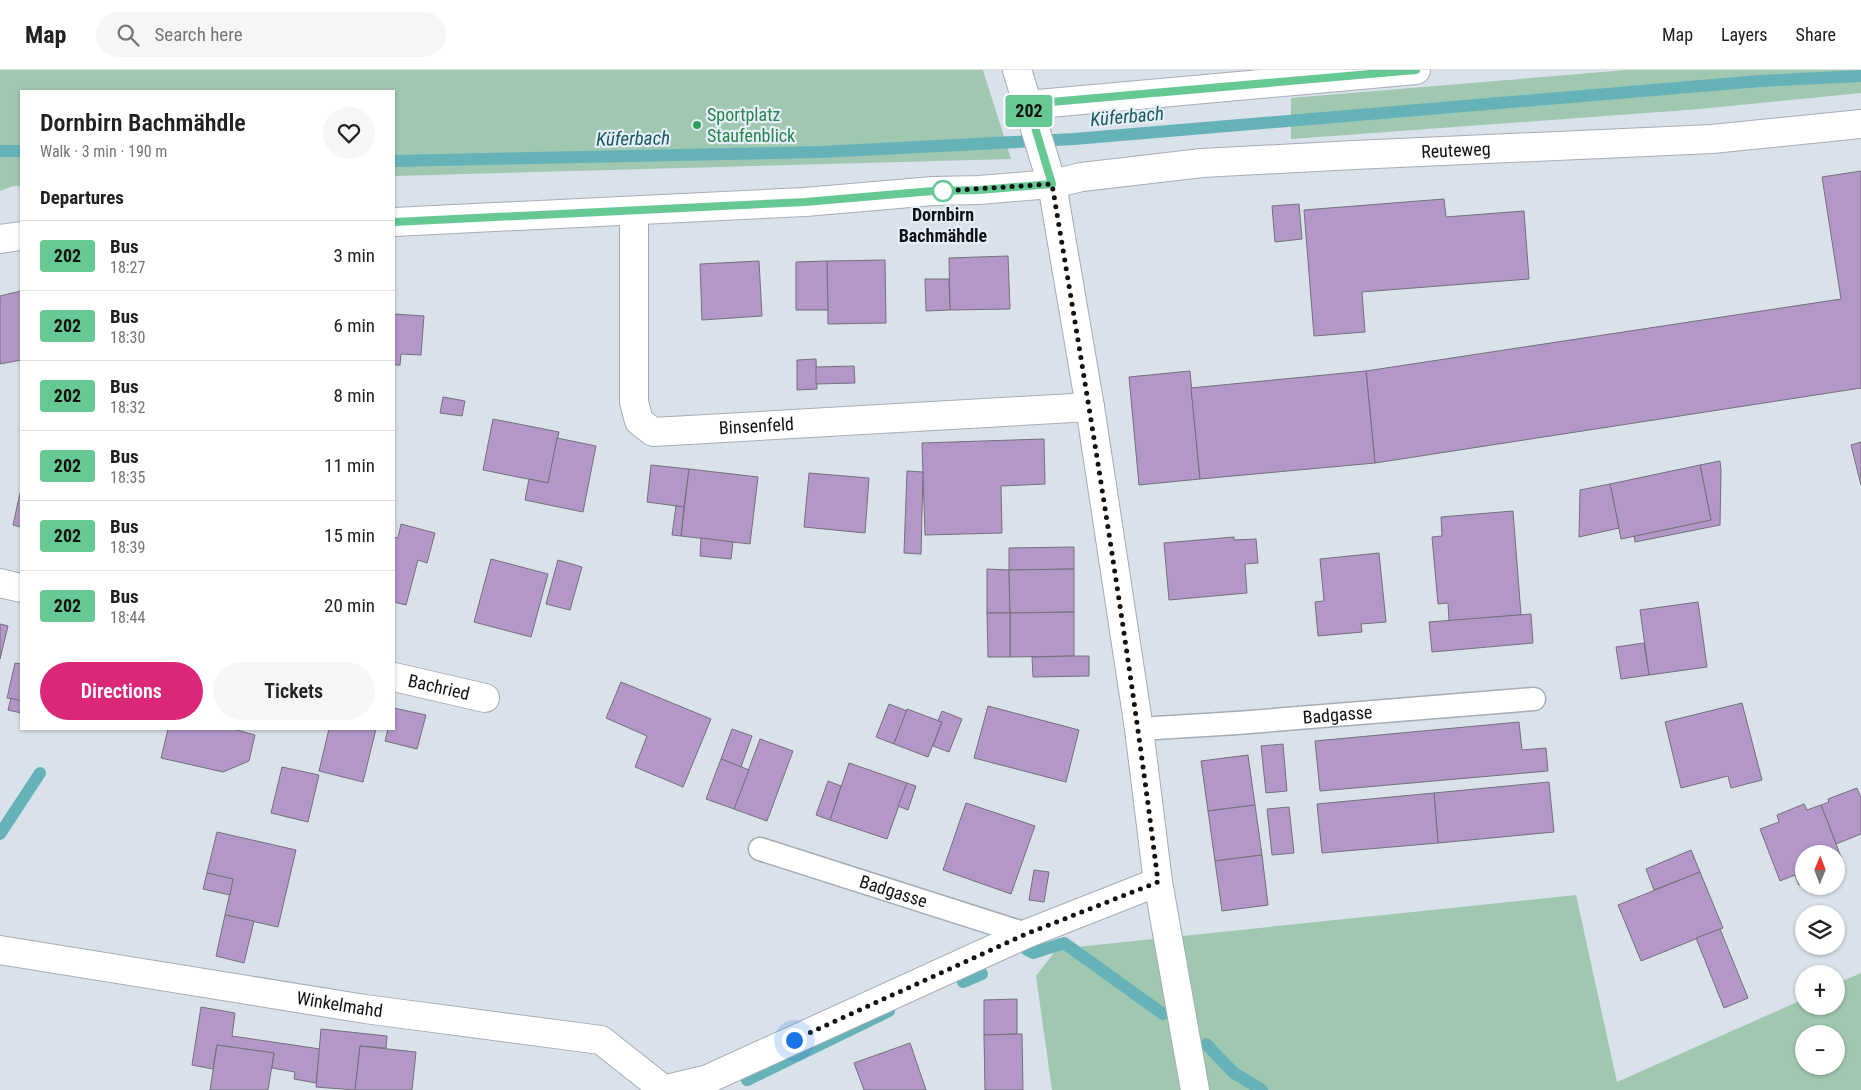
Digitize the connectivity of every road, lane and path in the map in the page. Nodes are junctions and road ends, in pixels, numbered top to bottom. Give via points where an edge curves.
1 (1017, 70) edge
2 (1416, 70) edge
3 (1031, 116) junction
4 (1861, 124) edge
5 (1052, 184) junction
6 (634, 211) junction
7 (395, 222) edge
8 (20, 236) edge
9 (0, 239) edge
10 (1090, 407) junction
11 (0, 583) edge
12 (20, 588) edge
13 (395, 677) edge
14 (485, 698) dead end
15 (1534, 698) dead end
16 (1139, 729) junction
17 (760, 849) dead end
18 (1158, 882) junction
19 (1026, 934) junction
20 (0, 950) edge
21 (662, 1090) edge
22 (1196, 1090) edge

1 - 3 street
2 - 3 street
3 - 5 street
4 - 5 street, Reuteweg via 1712,139 1202,163 1082,177
5 - 6 street, Reuteweg
5 - 10 street
6 - 7 street, Reuteweg
6 - 10 street, Binsenfeld via 634,402 639,421 653,432
8 - 9 street
10 - 16 street
11 - 12 street
13 - 14 street, Bachried
15 - 16 lane, Badgasse
16 - 18 street
17 - 19 lane, Badgasse
18 - 19 street
18 - 22 street
19 - 21 street via 708,1079
20 - 21 street, Winkelmahd via 365,1009 601,1040

